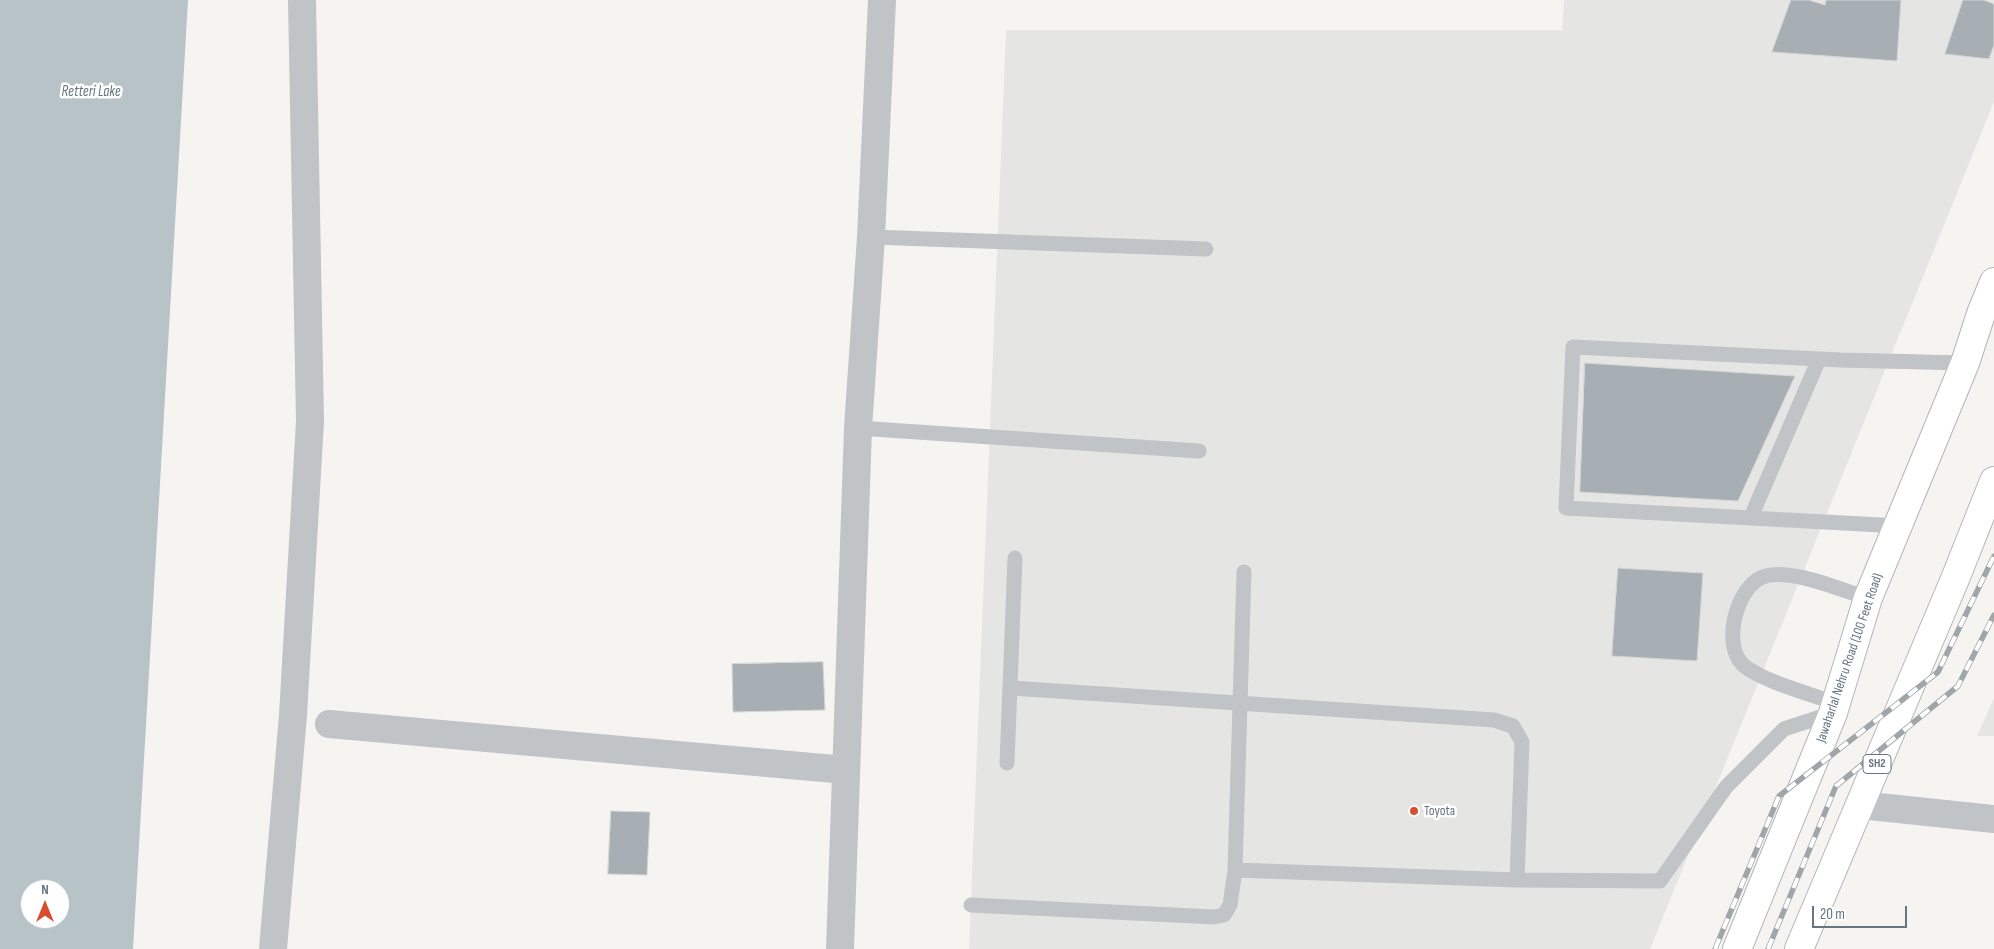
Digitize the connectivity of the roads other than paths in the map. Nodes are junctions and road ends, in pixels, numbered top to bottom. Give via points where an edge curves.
1 (302, 0) edge
2 (882, 0) edge
3 (871, 237) junction
4 (1206, 249) dead end
5 (1994, 282) edge
6 (1819, 359) junction
7 (1965, 363) junction
8 (858, 428) junction
9 (1199, 451) dead end
10 (1994, 481) edge
11 (1752, 517) junction
12 (1899, 526) junction
13 (1015, 558) dead end
14 (1244, 572) dead end
15 (1868, 598) junction
16 (1011, 688) junction
17 (1242, 704) junction
18 (1834, 708) junction
19 (329, 724) dead end
20 (1008, 763) dead end
21 (846, 770) junction
22 (1860, 805) junction
23 (1994, 819) edge
24 (1235, 870) junction
25 (1517, 880) junction
26 (971, 905) dead end
27 (273, 949) edge
28 (840, 949) edge
29 (1737, 949) edge
30 (1799, 949) edge

1 - 27 street via 310,421 293,716
2 - 3 street
3 - 4 lane
3 - 8 street
5 - 7 main road, Jawaharlal Nehru Road (100 Feet Road)
6 - 7 lane
6 - 11 lane
6 - 11 lane via 1573,347 1566,508
7 - 12 main road, Jawaharlal Nehru Road (100 Feet Road)
8 - 9 lane
8 - 21 street
10 - 22 main road, SH2
11 - 12 lane
12 - 15 main road, Jawaharlal Nehru Road (100 Feet Road)
13 - 16 lane
14 - 17 lane
15 - 18 main road, Jawaharlal Nehru Road (100 Feet Road)
15 - 18 lane via 1783,574 1764,576 1750,585 1733,625 1734,653 1746,668
16 - 17 lane
16 - 20 lane
17 - 24 lane
17 - 25 lane via 1494,720 1513,726 1522,742
18 - 25 lane via 1784,729 1726,787 1660,882
18 - 29 main road, Jawaharlal Nehru Road (100 Feet Road)
19 - 21 street
21 - 28 street
22 - 23 street
22 - 30 main road, SH2
24 - 25 lane
24 - 26 lane via 1230,905 1224,914 1214,917

